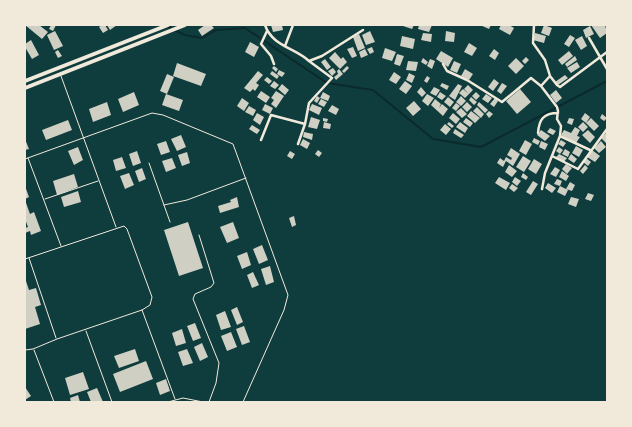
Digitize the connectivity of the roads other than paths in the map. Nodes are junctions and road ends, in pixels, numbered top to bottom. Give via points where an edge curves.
1 (168, 25) edge
2 (185, 25) edge
3 (265, 25) edge
4 (293, 25) edge
5 (534, 25) edge
6 (363, 30) dead end
7 (267, 31) junction
8 (589, 38) dead end
9 (285, 46) junction
10 (607, 52) edge
11 (599, 58) junction
12 (310, 61) junction
13 (274, 64) dead end
14 (443, 64) dead end
15 (607, 70) edge
16 (60, 75) junction
17 (550, 76) junction
18 (25, 81) edge
19 (541, 86) junction
20 (25, 88) edge
21 (558, 112) junction
22 (305, 124) junction
23 (607, 129) edge
24 (538, 133) dead end
25 (560, 136) junction
26 (82, 138) junction
27 (261, 140) dead end
28 (298, 144) dead end
29 (590, 150) junction
30 (552, 156) junction
31 (28, 158) junction
32 (25, 159) edge
33 (149, 163) dead end
34 (246, 178) junction
35 (98, 181) junction
36 (542, 189) dead end
37 (44, 199) junction
38 (164, 205) junction
39 (170, 222) dead end
40 (116, 228) junction
41 (199, 235) dead end
42 (62, 247) junction
43 (28, 257) junction
44 (25, 259) edge
45 (142, 310) junction
46 (85, 330) junction
47 (57, 339) junction
48 (34, 349) junction
49 (25, 350) edge
50 (175, 399) junction
51 (54, 402) edge
52 (112, 402) edge
53 (168, 402) edge
54 (203, 402) edge
55 (209, 402) edge
56 (243, 402) edge

1 - 18 main road
2 - 16 main road
3 - 7 street
4 - 9 street
5 - 17 street via 533,43 545,60
6 - 12 street via 326,54
7 - 9 street
7 - 13 street via 261,41 262,46 272,56
8 - 11 street
9 - 12 street
10 - 11 street
11 - 15 street
11 - 17 street via 560,87
12 - 22 street via 331,76 328,84 314,95 309,103
14 - 19 street via 447,71 502,102 531,78
16 - 20 main road
16 - 26 lane
17 - 19 street
19 - 21 street
21 - 24 street via 542,118
21 - 25 street
22 - 27 street via 271,115
22 - 28 street
23 - 29 street
25 - 29 street
25 - 30 street
26 - 31 lane
26 - 34 lane via 156,113 232,143 237,150
26 - 35 lane
29 - 30 street via 577,169
30 - 36 street via 544,173
31 - 32 lane
31 - 37 lane
33 - 38 lane
34 - 38 lane via 187,200
34 - 56 lane via 288,295 284,310
35 - 37 lane
35 - 40 lane
37 - 42 lane
38 - 39 lane
40 - 42 lane
40 - 45 lane via 124,226 127,229 152,297 150,305
41 - 55 lane via 214,283 195,294 193,299 208,334 219,370
42 - 43 lane
43 - 44 lane
43 - 47 lane
45 - 46 lane
45 - 50 lane
46 - 47 lane
46 - 52 lane
47 - 48 lane
48 - 49 lane
48 - 51 lane
50 - 53 lane
50 - 54 lane

